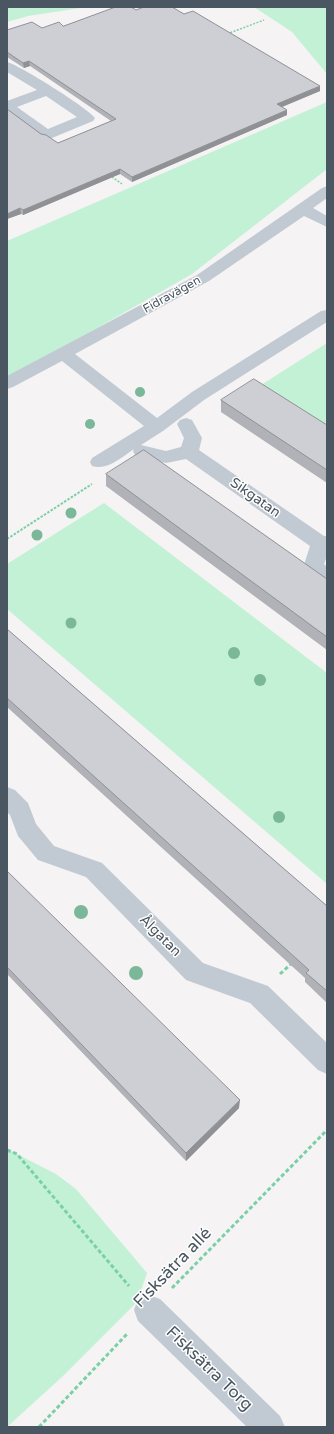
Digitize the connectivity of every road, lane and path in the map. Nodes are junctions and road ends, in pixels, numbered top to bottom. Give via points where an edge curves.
1 (264, 20) dead end
2 (227, 34) edge
3 (7, 66) edge
4 (48, 90) junction
5 (7, 106) edge
6 (103, 171) edge
7 (122, 184) dead end
8 (327, 191) edge
9 (303, 209) junction
10 (327, 222) edge
11 (327, 315) edge
12 (64, 354) junction
13 (7, 383) edge
14 (186, 424) dead end
15 (157, 427) junction
16 (142, 451) edge
17 (189, 452) junction
18 (99, 462) dead end
19 (324, 544) edge
20 (327, 580) edge
21 (7, 797) edge
22 (293, 962) edge
23 (259, 994) junction
24 (327, 1061) edge
25 (327, 1130) edge
26 (7, 1150) edge
27 (149, 1310) junction
28 (39, 1427) edge
29 (268, 1427) edge

1 - 2 path
3 - 4 street
4 - 5 street
4 - 5 street via 88,118 47,135
6 - 7 path
8 - 9 street, Fidravägen
9 - 10 street
9 - 12 street, Fidravägen via 203,278
11 - 15 street via 198,396
12 - 13 street, Fidravägen
12 - 15 street
14 - 17 street via 193,438
15 - 18 street
16 - 17 street via 166,457
17 - 19 street, Sikgatan
19 - 20 street, Sikgatan via 314,565
21 - 23 street, Ålgatan via 20,810 26,829 46,853 94,870 196,972
22 - 23 path
23 - 24 street, Ålgatan
25 - 27 path, Fisksätra allé
26 - 27 path via 17,1154 51,1192
27 - 28 path, Fisksätra allé
27 - 29 street, Fisksätra Torg

